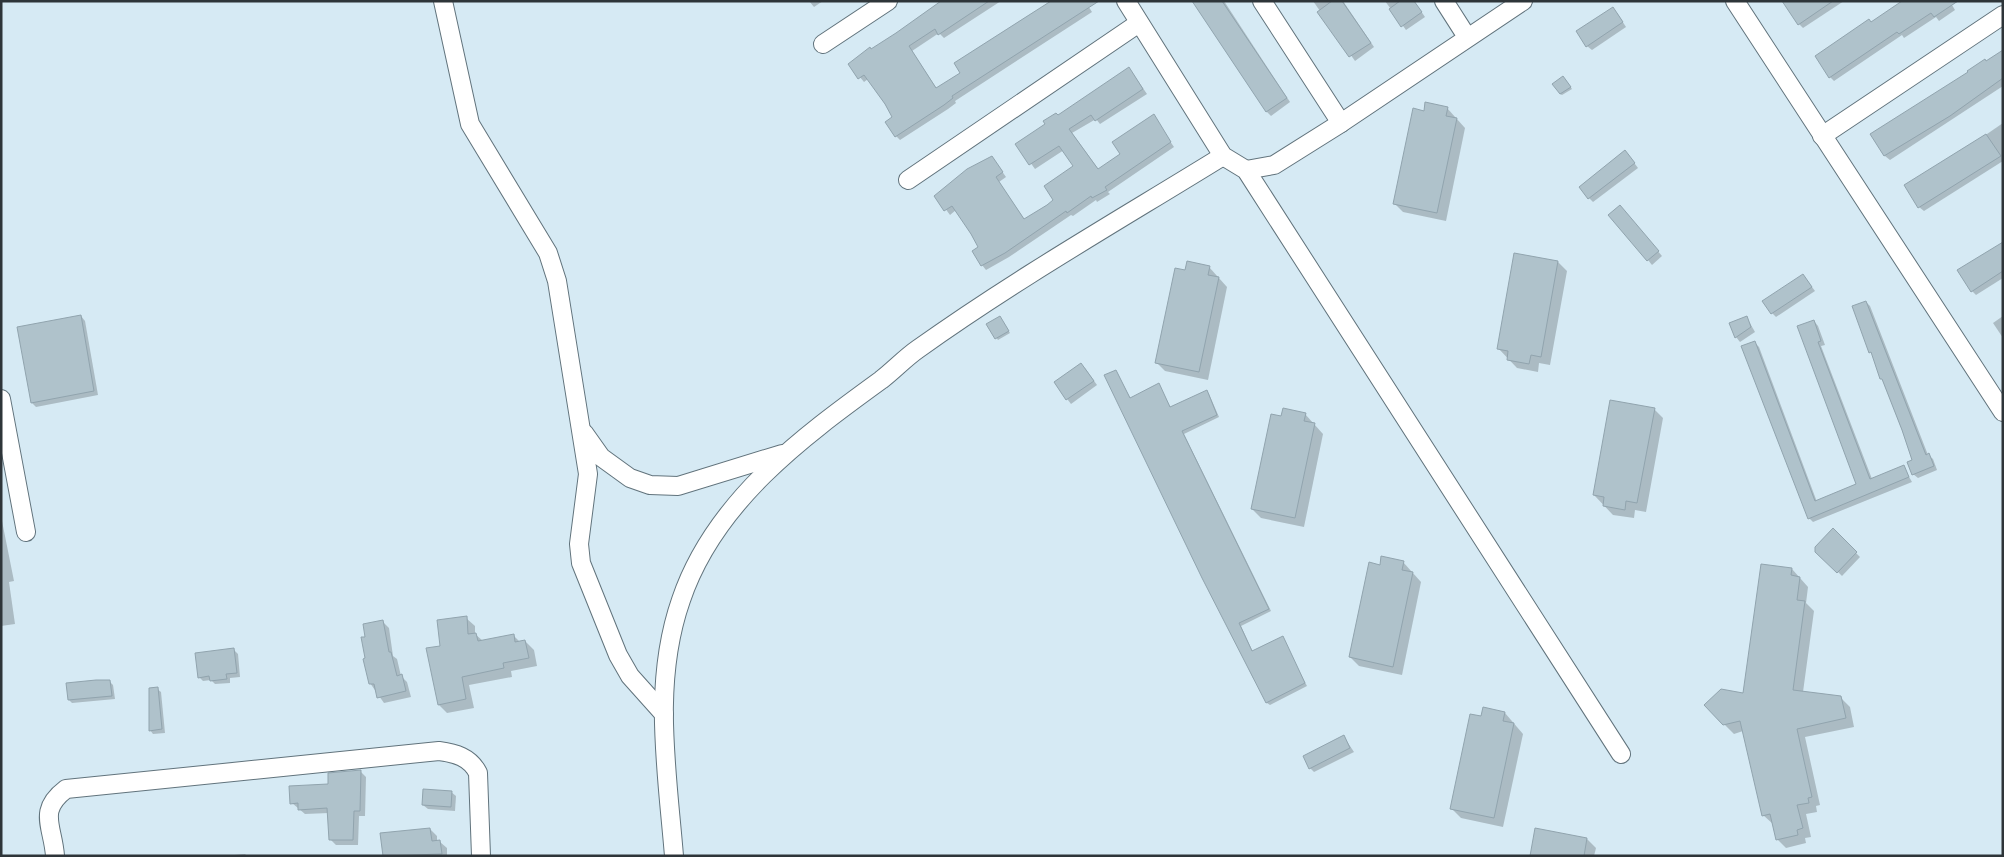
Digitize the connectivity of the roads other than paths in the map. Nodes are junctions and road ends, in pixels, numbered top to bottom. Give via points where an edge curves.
1 (443, 1) edge
2 (888, 1) edge
3 (1126, 1) edge
4 (1262, 1) edge
5 (1444, 1) edge
6 (1523, 1) edge
7 (1734, 1) edge
8 (2003, 15) edge
9 (1140, 24) junction
10 (1467, 38) junction
11 (823, 44) dead end
12 (1341, 123) junction
13 (1822, 136) junction
14 (1223, 156) junction
15 (1246, 170) junction
16 (908, 180) dead end
17 (1, 399) edge
18 (2002, 411) edge
19 (580, 428) junction
20 (787, 453) junction
21 (26, 532) dead end
22 (664, 714) junction
23 (1621, 754) dead end
24 (55, 856) edge
25 (481, 856) edge
26 (674, 856) edge

1 - 19 street via 470,124 542,241 552,265 562,304
2 - 11 street
3 - 9 street
4 - 12 street
5 - 10 street
6 - 10 street
7 - 13 street
8 - 13 street
9 - 14 street
9 - 16 street
10 - 12 street
12 - 15 street via 1274,165
13 - 18 street
14 - 15 street
14 - 20 street via 915,351
15 - 23 street
17 - 21 street
19 - 20 street via 601,456 630,478 650,485 678,486
19 - 22 street via 588,480 579,544 581,563 618,655 630,676
20 - 22 street via 748,491 725,520 688,582 667,655
22 - 26 street
24 - 25 street via 47,812 51,802 66,788 438,751 456,753 475,766 478,773

